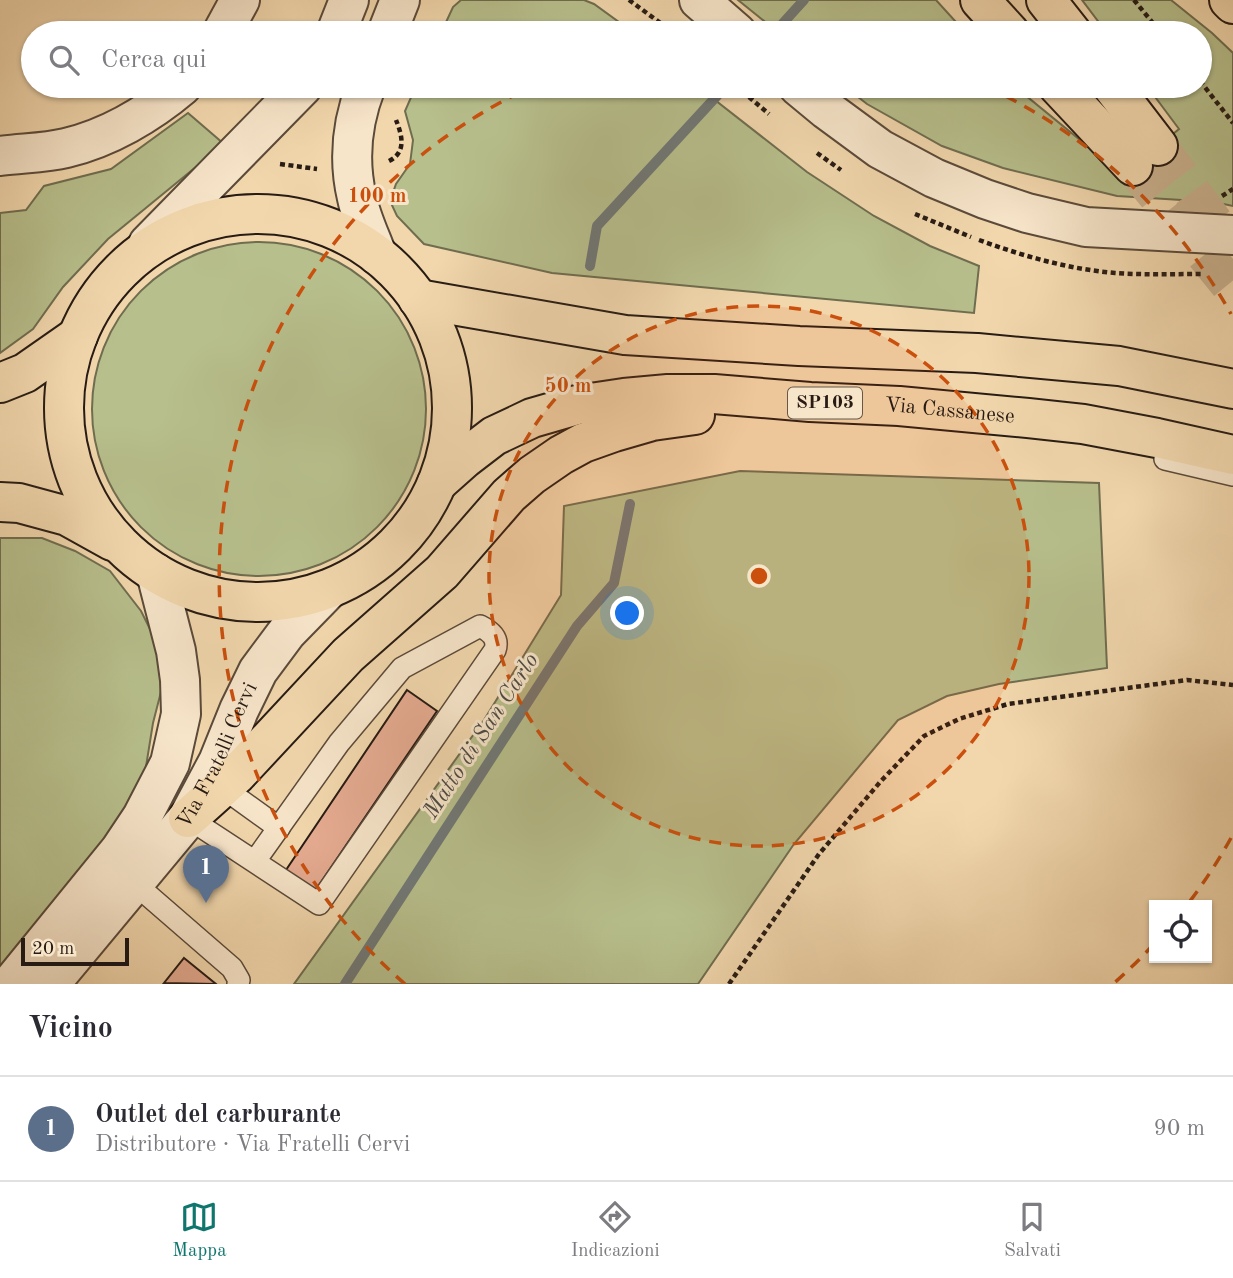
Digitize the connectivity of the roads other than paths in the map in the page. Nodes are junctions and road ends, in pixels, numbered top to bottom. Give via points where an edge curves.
1 (240, 0) edge
2 (349, 0) edge
3 (400, 0) edge
4 (699, 0) edge
5 (980, 0) edge
6 (1046, 0) edge
7 (229, 21) edge
8 (341, 21) edge
9 (392, 21) edge
10 (723, 21) edge
11 (999, 21) edge
12 (1063, 21) edge
13 (168, 98) edge
14 (291, 98) edge
15 (361, 98) edge
16 (812, 98) edge
17 (1073, 98) edge
18 (1118, 98) edge
19 (0, 156) edge
20 (1233, 235) edge
21 (148, 244) junction
22 (377, 254) junction
23 (418, 299) junction
24 (78, 336) junction
25 (0, 383) edge
26 (1233, 388) edge
27 (810, 402) junction
28 (1083, 424) junction
29 (1233, 455) edge
30 (1233, 475) edge
31 (437, 483) junction
32 (0, 502) edge
33 (125, 549) junction
34 (156, 573) junction
35 (329, 589) junction
36 (222, 787) junction
37 (188, 818) junction
38 (279, 828) junction
39 (255, 861) junction
40 (134, 884) junction
41 (11, 984) edge
42 (50, 984) edge
43 (238, 984) edge

1 - 7 street
2 - 8 street
3 - 9 street
4 - 10 street
5 - 11 main road
6 - 12 main road
13 - 19 street via 83,143
14 - 21 street
15 - 22 street via 354,127 353,170 357,198
16 - 20 street via 880,149 934,177 1027,213 1086,228
17 - 18 main road via 1145,156
21 - 22 main road via 208,220 266,214 327,226
21 - 24 main road via 105,288
22 - 23 main road
23 - 26 main road via 625,335 977,353 1119,366
23 - 31 main road via 439,336 450,380 451,433
24 - 25 main road via 25,373
24 - 33 main road via 65,388 68,447 85,495
27 - 28 main road, Via Cassanese / SP103
27 - 31 main road, Via Cassanese / SP103 via 668,394 578,405 532,418 494,436
27 - 36 main road via 652,421 583,443 561,455 509,495 442,572 348,655
28 - 29 main road, Via Cassanese / SP103
28 - 30 lane via 1141,453
31 - 35 main road via 393,548 370,567
32 - 33 main road via 67,516
33 - 34 main road
34 - 35 main road via 235,601 281,601
34 - 41 street, Via Fratelli Cervi via 180,680 181,714 170,763 120,850
35 - 37 street, Via Fratelli Cervi via 287,632 258,671
36 - 37 main road
36 - 38 lane
37 - 39 lane
37 - 40 street, Via Fratelli Cervi
38 - 39 lane
38 - 39 lane via 339,743 402,668 480,626 494,636 495,650 318,904
40 - 42 street, Via Fratelli Cervi
40 - 43 lane via 232,968

